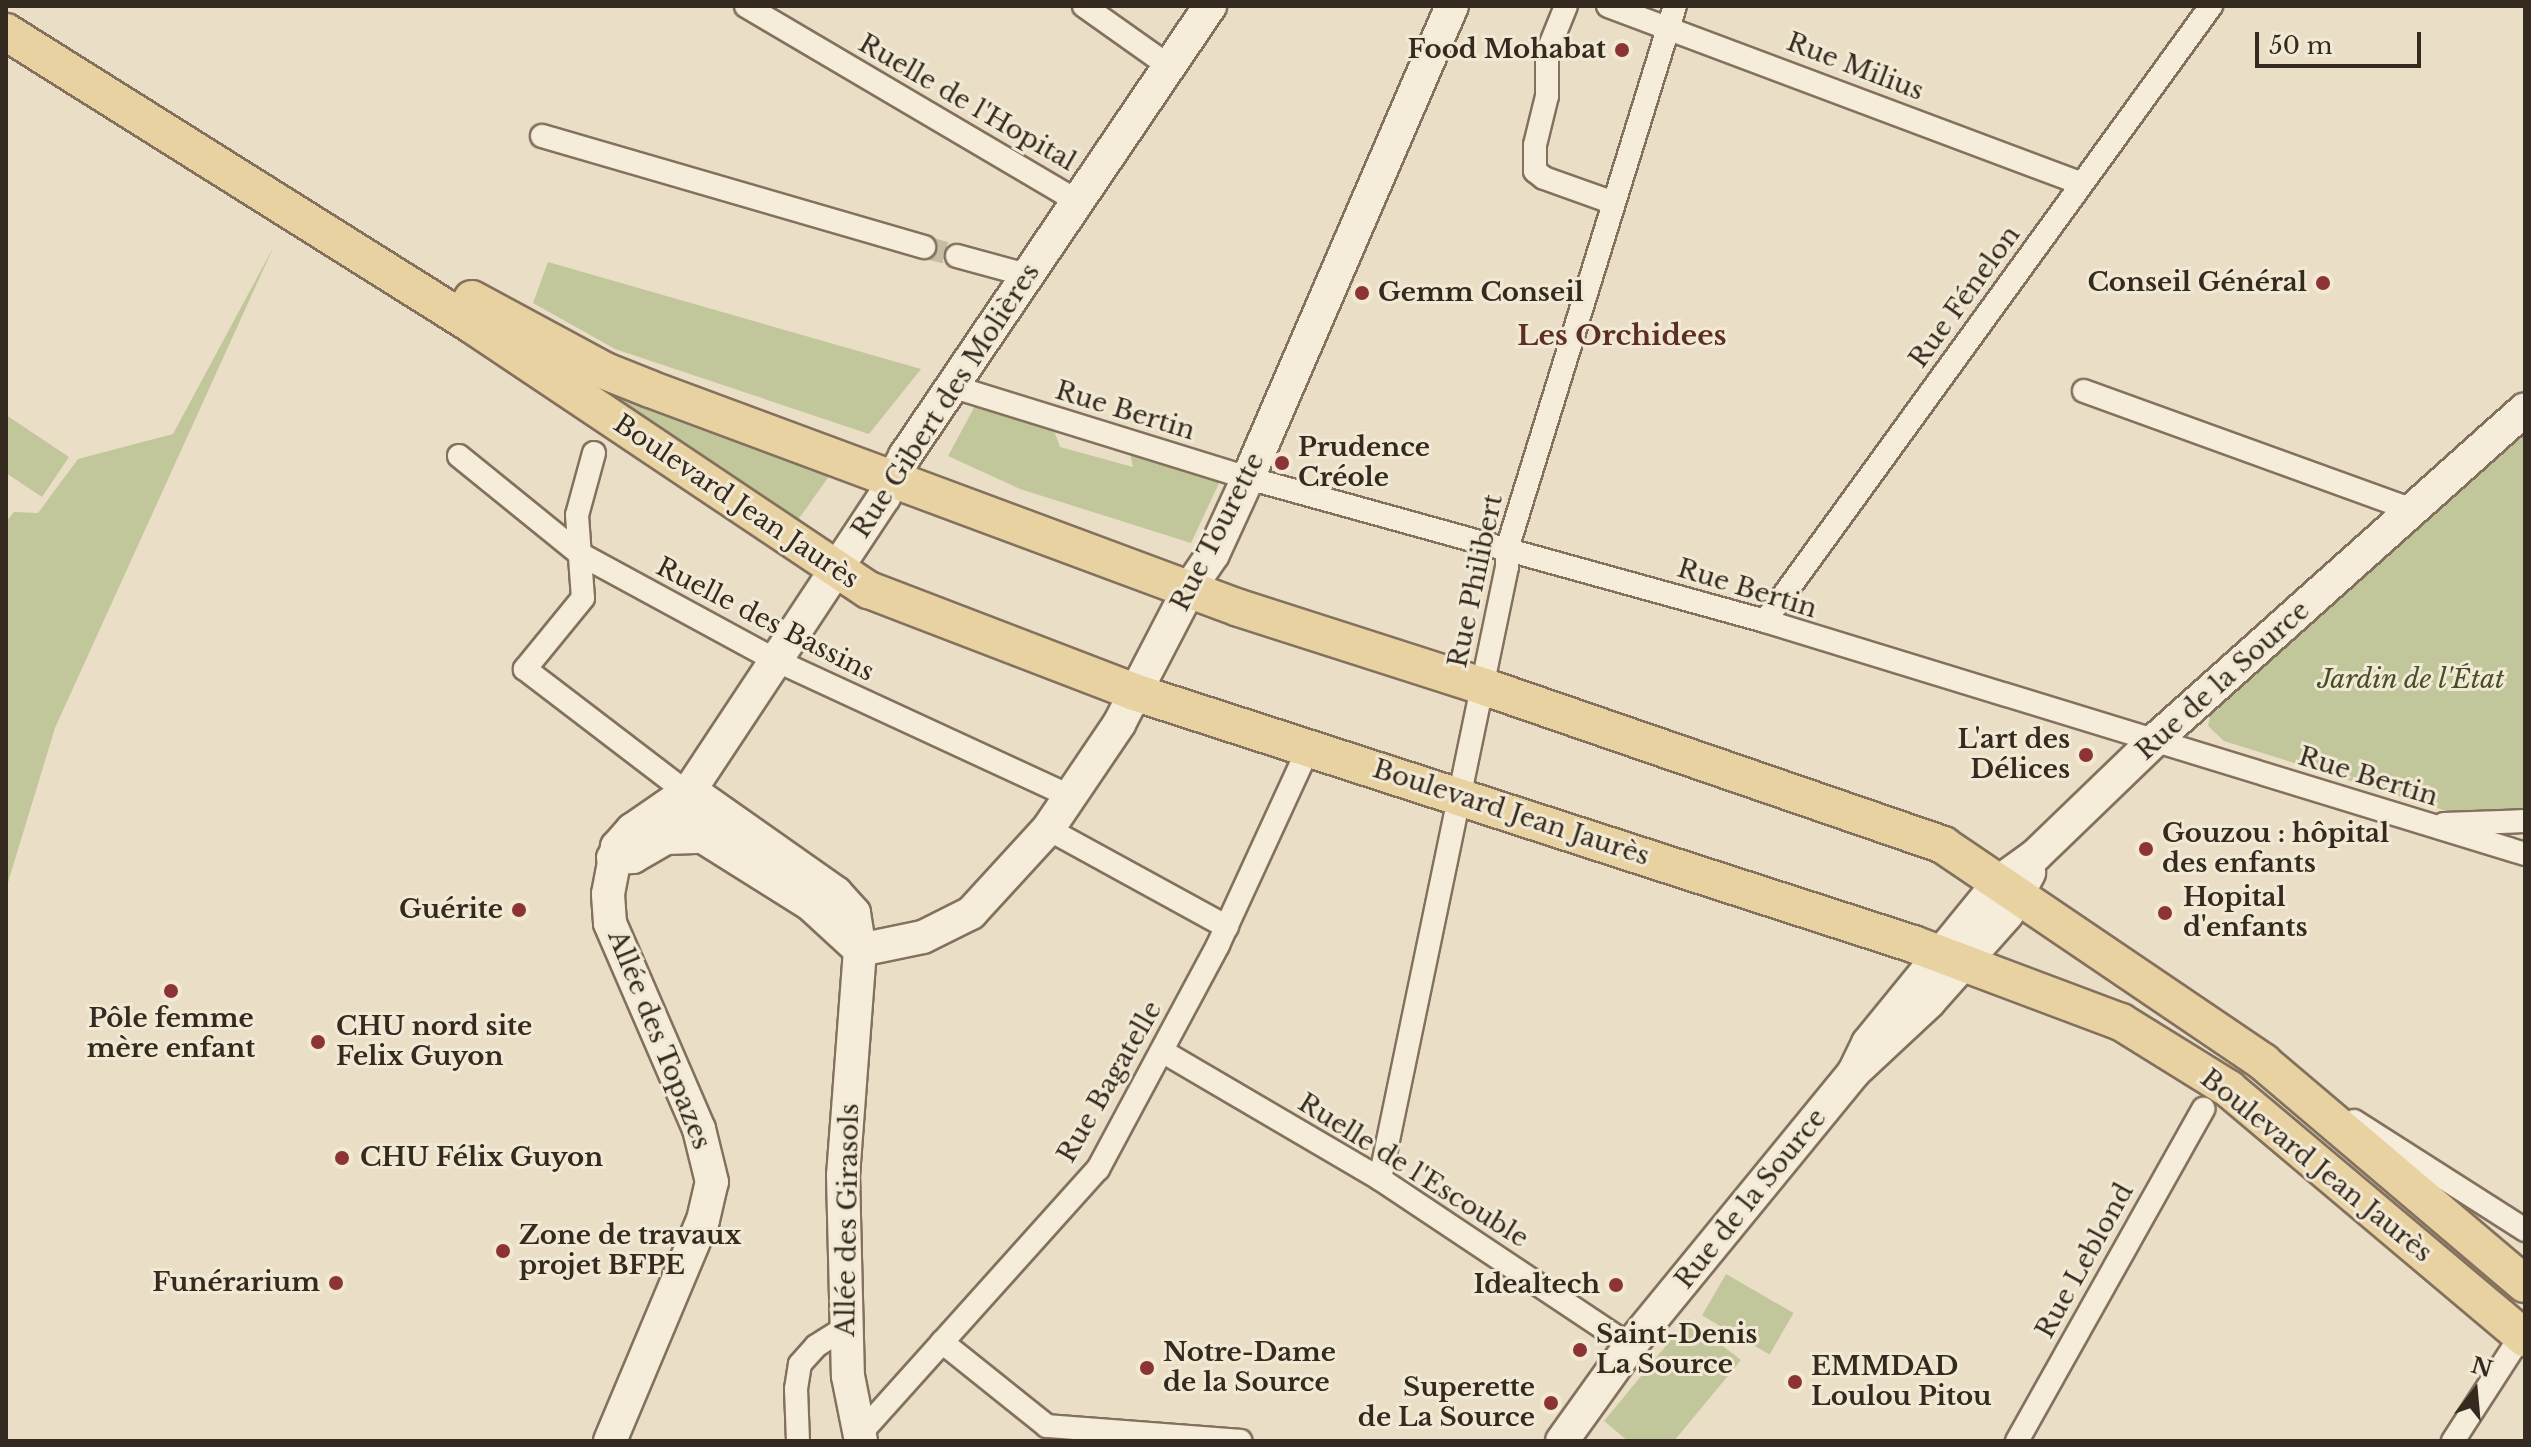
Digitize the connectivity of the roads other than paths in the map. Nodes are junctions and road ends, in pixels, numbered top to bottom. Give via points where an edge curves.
1 (11, 6) edge
2 (746, 6) edge
3 (1084, 6) edge
4 (1210, 6) edge
5 (1452, 6) edge
6 (1566, 6) edge
7 (1608, 6) edge
8 (2211, 6) edge
9 (1671, 17) edge
10 (6, 32) edge
11 (1170, 67) junction
12 (542, 136) dead end
13 (2080, 183) junction
14 (1077, 201) junction
15 (1614, 203) junction
16 (924, 247) tunnel mouth
17 (957, 256) tunnel mouth
18 (1027, 275) junction
19 (477, 315) junction
20 (951, 386) junction
21 (2084, 391) dead end
22 (2525, 409) edge
23 (594, 453) dead end
24 (459, 456) dead end
25 (895, 478) junction
26 (1248, 478) junction
27 (2412, 510) junction
28 (1507, 549) junction
29 (580, 554) junction
30 (835, 570) junction
31 (1189, 589) junction
32 (1765, 621) junction
33 (773, 659) junction
34 (1482, 686) junction
35 (1137, 693) junction
36 (2155, 740) junction
37 (1309, 747) junction
38 (688, 793) junction
39 (1458, 795) junction
40 (1070, 796) junction
41 (2525, 821) edge
42 (2427, 824) junction
43 (1048, 829) junction
44 (703, 837) junction
45 (2525, 854) edge
46 (613, 858) junction
47 (2010, 888) junction
48 (1227, 927) junction
49 (860, 950) junction
50 (1952, 958) junction
51 (1162, 1051) junction
52 (2263, 1062) junction
53 (2203, 1109) dead end
54 (1380, 1179) junction
55 (2525, 1230) edge
56 (2525, 1284) edge
57 (847, 1327) junction
58 (2523, 1337) edge
59 (942, 1342) junction
60 (1630, 1346) junction
61 (860, 1438) edge
62 (610, 1441) edge
63 (798, 1441) edge
64 (1240, 1441) edge
65 (1562, 1441) edge
66 (2017, 1441) edge
67 (2453, 1441) edge

1 - 19 main road
2 - 14 street, Ruelle de l'Hopital
3 - 11 street
4 - 11 main road, Rue Gibert des Molières
5 - 26 main road, Rue Tourette
6 - 15 street via 1547,53 1547,96 1535,145 1535,171
7 - 9 street, Rue Milius
8 - 13 street, Rue Fénelon
9 - 13 street, Rue Milius
9 - 15 street, Rue Philibert
10 - 19 main road
11 - 14 main road, Rue Gibert des Molières
12 - 16 street
13 - 32 street, Rue Fénelon
14 - 18 main road, Rue Gibert des Molières
15 - 28 street, Rue Philibert
17 - 18 street
18 - 20 main road, Rue Gibert des Molières
19 - 25 main road, Boulevard Jean Jaurès via 605,371
19 - 30 main road, Boulevard Jean Jaurès
20 - 25 main road, Rue Gibert des Molières
20 - 26 street, Rue Bertin
21 - 27 street
22 - 27 main road, Rue de la Source
23 - 29 street via 577,515
24 - 29 street, Ruelle des Bassins
25 - 30 main road, Rue Gibert des Molières
25 - 31 main road, Boulevard Jean Jaurès
26 - 28 street, Rue Bertin
26 - 31 main road, Rue Tourette via 1213,554
27 - 36 main road, Rue de la Source
28 - 32 street, Rue Bertin
28 - 34 street, Rue Philibert
29 - 33 street, Ruelle des Bassins
29 - 38 street via 583,598 525,669
30 - 33 main road, Rue Gibert des Molières
30 - 35 main road, Boulevard Jean Jaurès via 869,590
31 - 34 main road, Boulevard Jean Jaurès
31 - 35 main road, Rue Tourette
32 - 36 street, Rue Bertin
33 - 38 main road, Rue Gibert des Molières
33 - 40 street, Ruelle des Bassins
34 - 39 street, Rue Philibert
34 - 47 main road, Boulevard Jean Jaurès via 1905,829 1962,855
35 - 37 main road, Boulevard Jean Jaurès
35 - 40 main road, Rue Tourette
36 - 42 street, Rue Bertin
36 - 47 main road, Rue de la Source via 2036,855
37 - 39 main road, Boulevard Jean Jaurès
37 - 48 street, Rue Bagatelle
38 - 44 main road via 688,818
38 - 46 main road, Rue Gibert des Molières via 632,830
38 - 49 main road, Allée des Girasols via 836,893 854,913
39 - 50 main road, Boulevard Jean Jaurès
39 - 54 street, Rue Philibert
40 - 43 main road, Rue Tourette
41 - 42 street
42 - 45 street, Rue Bertin
43 - 48 street
43 - 49 main road, Rue Tourette via 971,913 923,937
44 - 46 main road via 666,838 633,857
44 - 49 main road via 810,904
46 - 62 main road, Allée des Topazes via 610,923 699,1129 712,1182 700,1228
47 - 50 main road, Rue de la Source
47 - 52 main road, Boulevard Jean Jaurès
48 - 51 street, Rue Bagatelle
49 - 57 main road, Allée des Girasols via 843,1175
50 - 58 main road, Boulevard Jean Jaurès via 2121,1022 2229,1089
50 - 60 main road, Rue de la Source
51 - 54 street, Ruelle de l'Escouble
51 - 59 street, Rue Bagatelle via 1098,1169
52 - 55 street
52 - 56 main road, Boulevard Jean Jaurès
53 - 66 street, Rue Leblond
54 - 60 street, Ruelle de l'Escouble
57 - 61 main road, Allée des Girasols via 848,1376
57 - 63 street via 816,1346 800,1364
58 - 67 street
59 - 61 street, Rue Bagatelle
59 - 64 street via 1047,1426
60 - 65 main road, Rue de la Source

